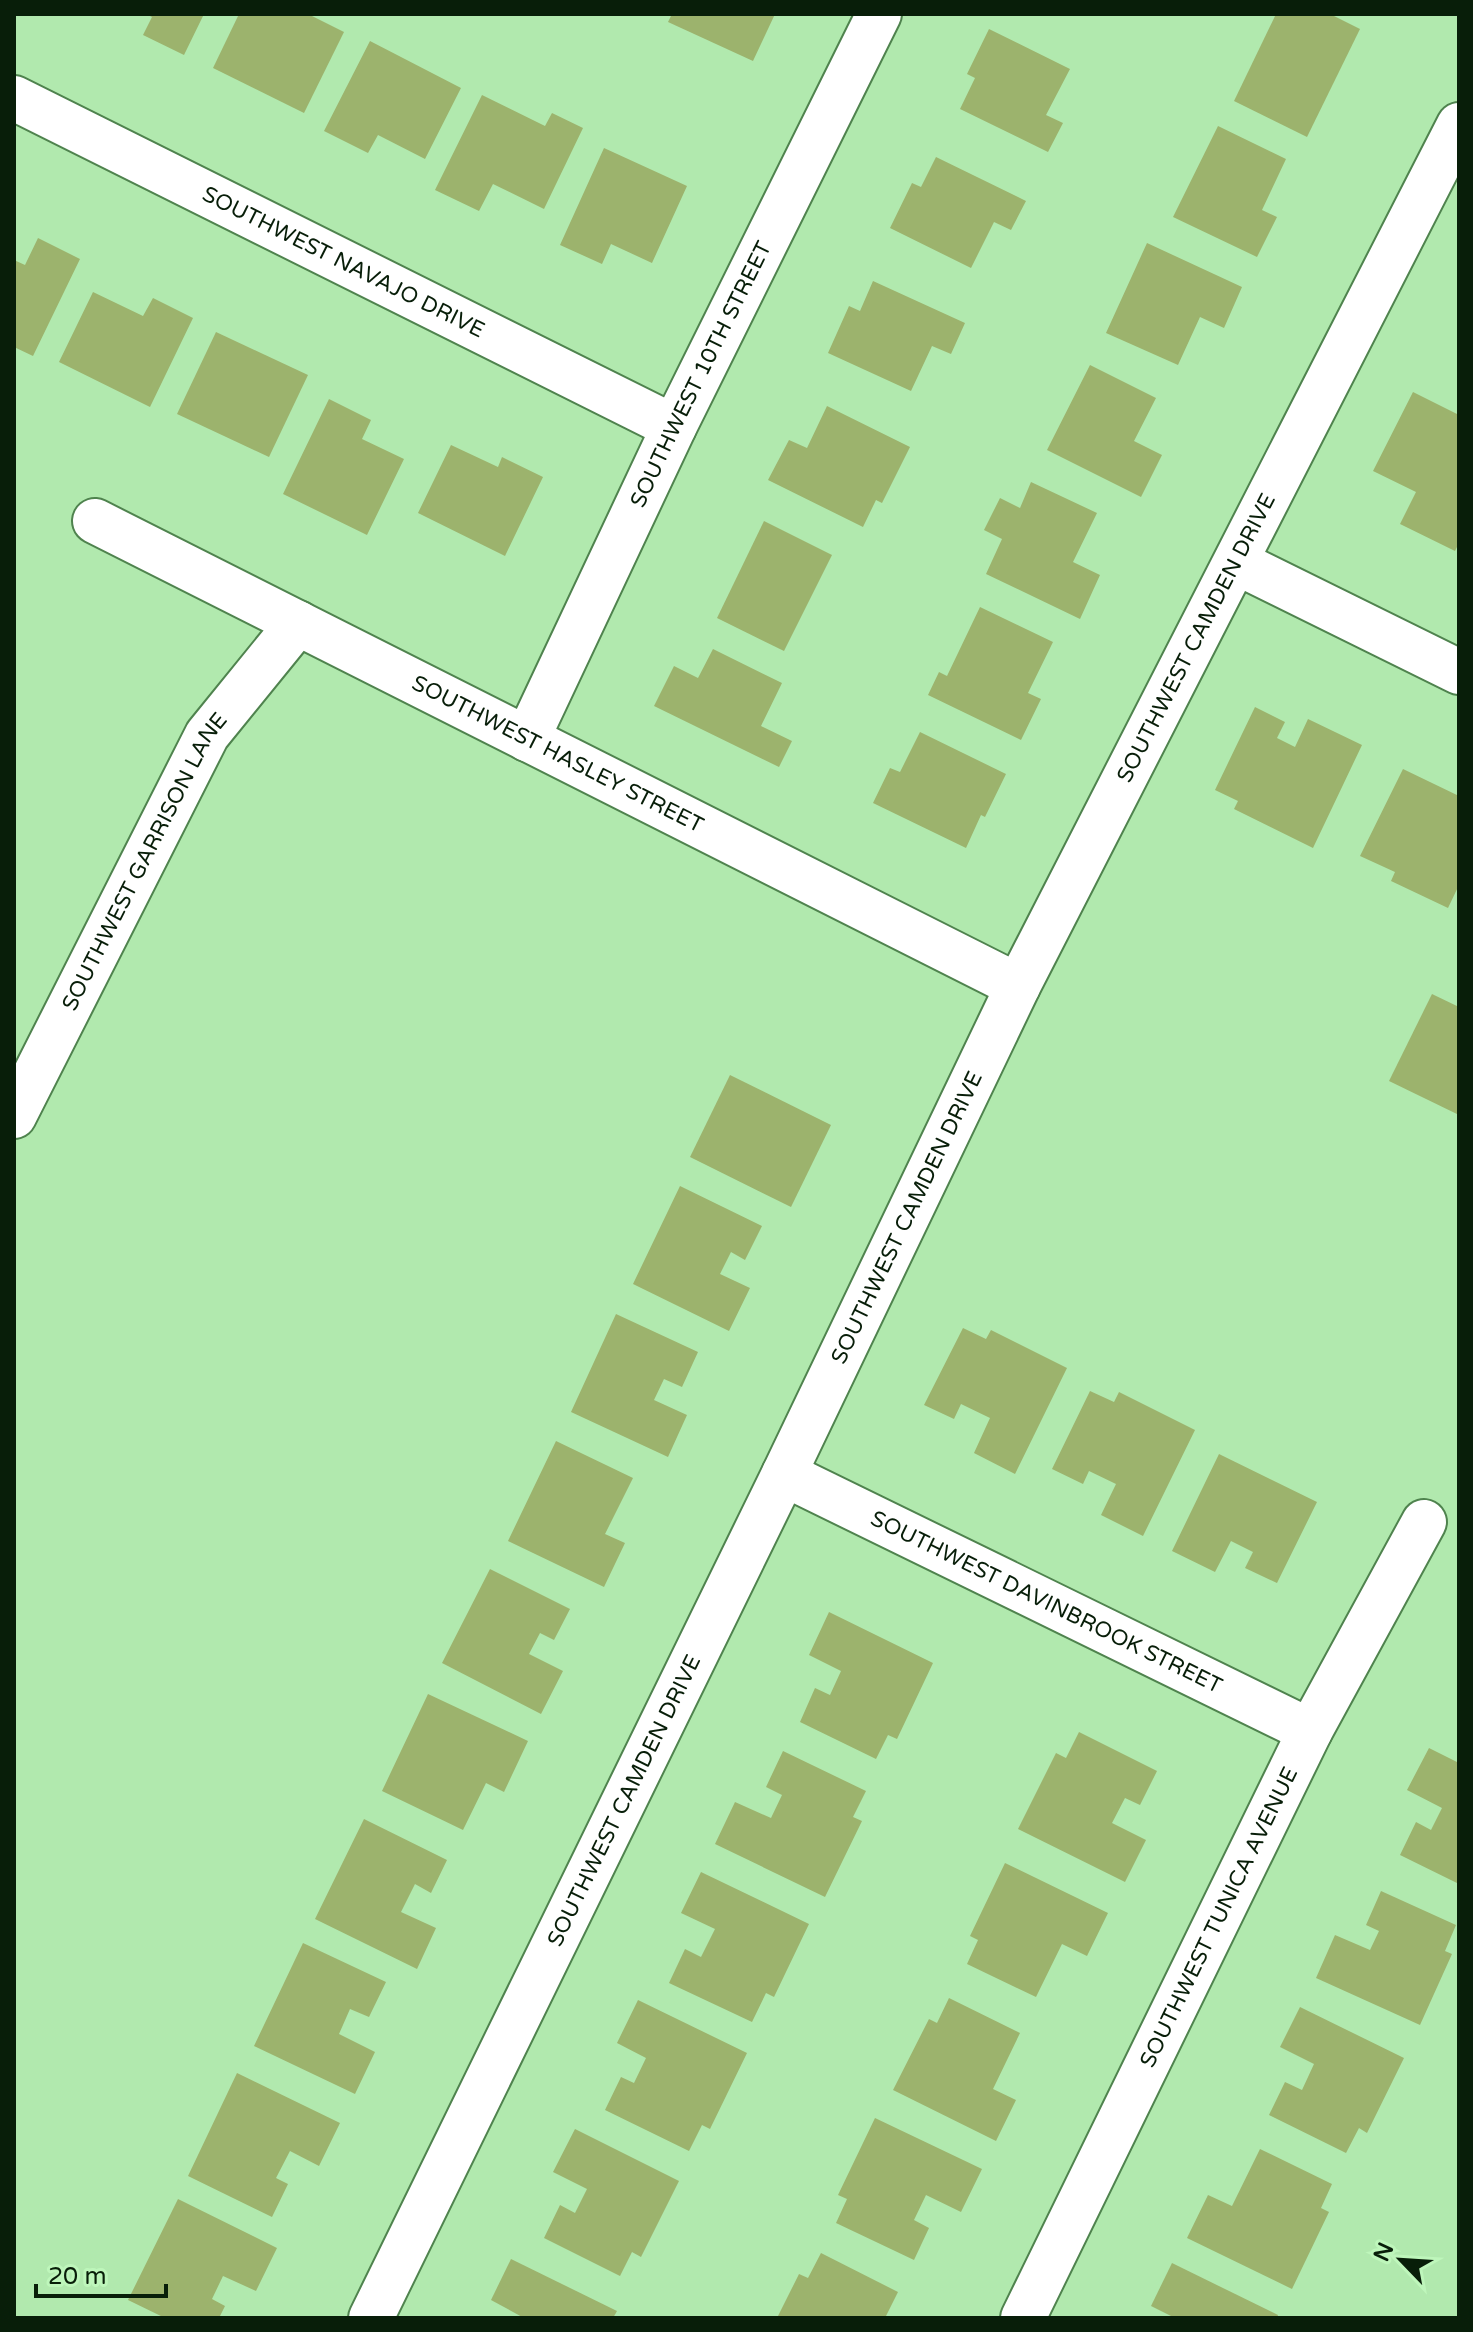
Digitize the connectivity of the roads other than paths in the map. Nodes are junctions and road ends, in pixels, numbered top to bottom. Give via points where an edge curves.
1 (879, 14) edge
2 (14, 98) edge
3 (1459, 125) edge
4 (674, 427) junction
5 (95, 521) dead end
6 (1236, 562) junction
7 (298, 623) junction
8 (1459, 672) edge
9 (527, 739) junction
10 (1018, 986) junction
11 (14, 1116) edge
12 (784, 1474) junction
13 (1424, 1522) dead end
14 (1310, 1731) junction
15 (371, 2318) edge
16 (1023, 2318) edge

1 - 4 street, SOUTHWEST 10TH STREET
2 - 4 street, SOUTHWEST NAVAJO DRIVE
3 - 6 street, SOUTHWEST CAMDEN DRIVE
4 - 9 street, SOUTHWEST 10TH STREET
5 - 7 street, SOUTHWEST HASLEY STREET
6 - 8 street
6 - 10 street, SOUTHWEST CAMDEN DRIVE
7 - 9 street, SOUTHWEST HASLEY STREET
7 - 11 street, SOUTHWEST GARRISON LANE via 207,735
9 - 10 street, SOUTHWEST HASLEY STREET
10 - 12 street, SOUTHWEST CAMDEN DRIVE
12 - 14 street, SOUTHWEST DAVINBROOK STREET
12 - 15 street, SOUTHWEST CAMDEN DRIVE
13 - 14 street, SOUTHWEST TUNICA AVENUE
14 - 16 street, SOUTHWEST TUNICA AVENUE

